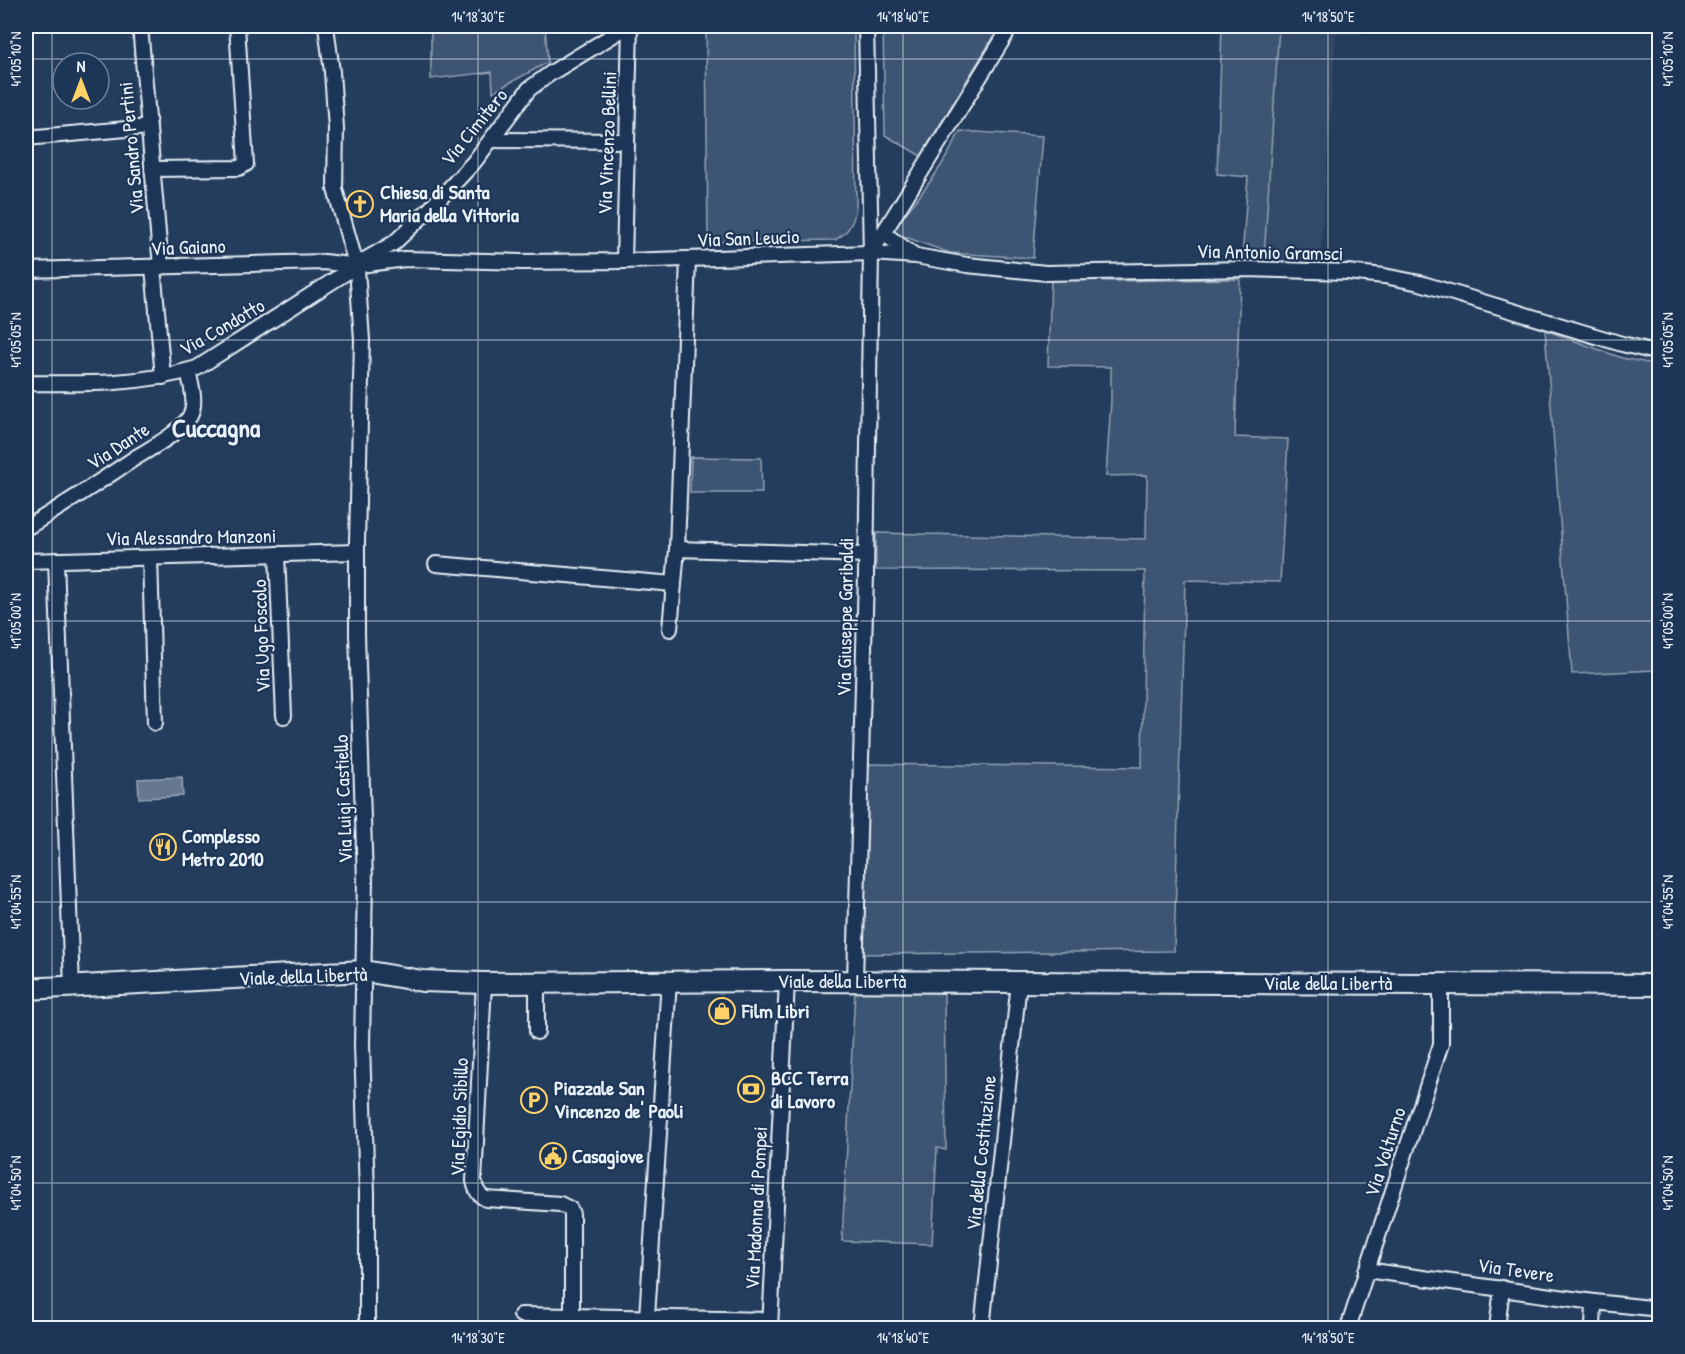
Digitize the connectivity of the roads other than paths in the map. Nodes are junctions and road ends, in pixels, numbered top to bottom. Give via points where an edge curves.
1 (140, 26) edge
2 (237, 26) edge
3 (326, 26) edge
4 (629, 26) edge
5 (866, 26) edge
6 (1011, 26) edge
7 (148, 127) junction
8 (26, 138) edge
9 (491, 140) junction
10 (627, 141) junction
11 (152, 169) junction
12 (883, 233) junction
13 (871, 253) junction
14 (915, 256) junction
15 (688, 259) junction
16 (624, 261) junction
17 (356, 265) junction
18 (157, 267) junction
19 (26, 270) edge
20 (1659, 353) edge
21 (188, 371) junction
22 (163, 377) junction
23 (26, 383) edge
24 (26, 528) edge
25 (677, 549) junction
26 (357, 552) junction
27 (277, 554) junction
28 (866, 555) junction
29 (150, 558) junction
30 (56, 560) junction
31 (26, 561) edge
32 (436, 564) dead end
33 (674, 584) junction
34 (670, 629) dead end
35 (284, 716) dead end
36 (155, 723) dead end
37 (364, 971) junction
38 (669, 981) junction
39 (787, 981) junction
40 (855, 981) junction
41 (537, 982) junction
42 (1019, 982) junction
43 (484, 983) junction
44 (1441, 984) junction
45 (1659, 985) edge
46 (72, 987) junction
47 (26, 988) edge
48 (537, 1032) dead end
49 (1366, 1270) junction
50 (1502, 1288) junction
51 (1594, 1302) junction
52 (1659, 1309) edge
53 (521, 1315) dead end
54 (572, 1316) junction
55 (647, 1317) junction
56 (770, 1324) edge
57 (367, 1329) edge
58 (982, 1329) edge
59 (1348, 1329) edge
60 (1497, 1329) edge
61 (1593, 1329) edge

1 - 7 street, Via Sandro Pertini
2 - 11 street via 246,164 239,168
3 - 17 street, Via Luigi Castiello via 336,128 335,189
4 - 9 street, Via Cimitero via 529,89
4 - 10 street, Via Vincenzo Bellini
5 - 13 street
6 - 12 street
7 - 8 street
7 - 11 street, Via Sandro Pertini
9 - 10 street
9 - 17 street, Via Cimitero via 394,243
10 - 16 street, Via Vincenzo Bellini
11 - 18 street, Via Sandro Pertini
12 - 13 street
12 - 14 street
13 - 14 street, Via Antonio Gramsci
13 - 15 street, Via San Leucio
13 - 28 street, Via Giuseppe Garibaldi
14 - 20 street, Via Antonio Gramsci via 1046,273 1247,269 1384,276
15 - 16 street, Via San Leucio
15 - 25 street
16 - 17 street, Via San Leucio via 405,259
17 - 18 street, Via Gaiano via 324,262
17 - 21 street, Via Condotto
17 - 26 street, Via Luigi Castiello via 362,340
18 - 19 street, Via Gaiano
18 - 22 street, Via Sandro Pertini
21 - 22 street, Via Condotto
21 - 24 street, Via Dante via 193,405 182,425
22 - 23 street, Via Condotto via 87,384
25 - 28 street
25 - 33 street
26 - 27 street, Via Alessandro Manzoni
26 - 37 street, Via Luigi Castiello
27 - 29 street, Via Alessandro Manzoni
27 - 35 street, Via Ugo Foscolo
28 - 40 street, Via Giuseppe Garibaldi
29 - 30 street, Via Alessandro Manzoni
29 - 36 street
30 - 31 street, Via Alessandro Manzoni
30 - 46 street
32 - 33 street
33 - 34 street
37 - 43 street, Viale della Libertà via 422,981
37 - 46 street, Viale della Libertà
37 - 57 street, Via Luigi Castiello
38 - 39 street, Viale della Libertà
38 - 41 street, Viale della Libertà
38 - 55 street
39 - 40 street, Viale della Libertà
39 - 56 street, Via Madonna di Pompei
40 - 42 street, Viale della Libertà
41 - 43 street, Viale della Libertà
41 - 48 street
42 - 44 street, Viale della Libertà
42 - 58 street, Via della Costituzione
43 - 54 street, Via Egidio Sibillo via 474,1181 479,1195 486,1199 520,1196 570,1209
44 - 45 street, Viale della Libertà
44 - 49 street, Via Volturno via 1441,1044
46 - 47 street, Viale della Libertà
49 - 50 street, Via Tevere
49 - 59 street, Via Volturno
50 - 51 street, Via Tevere
50 - 60 street
51 - 52 street, Via Tevere
51 - 61 street
53 - 54 street
54 - 55 street
55 - 56 street

